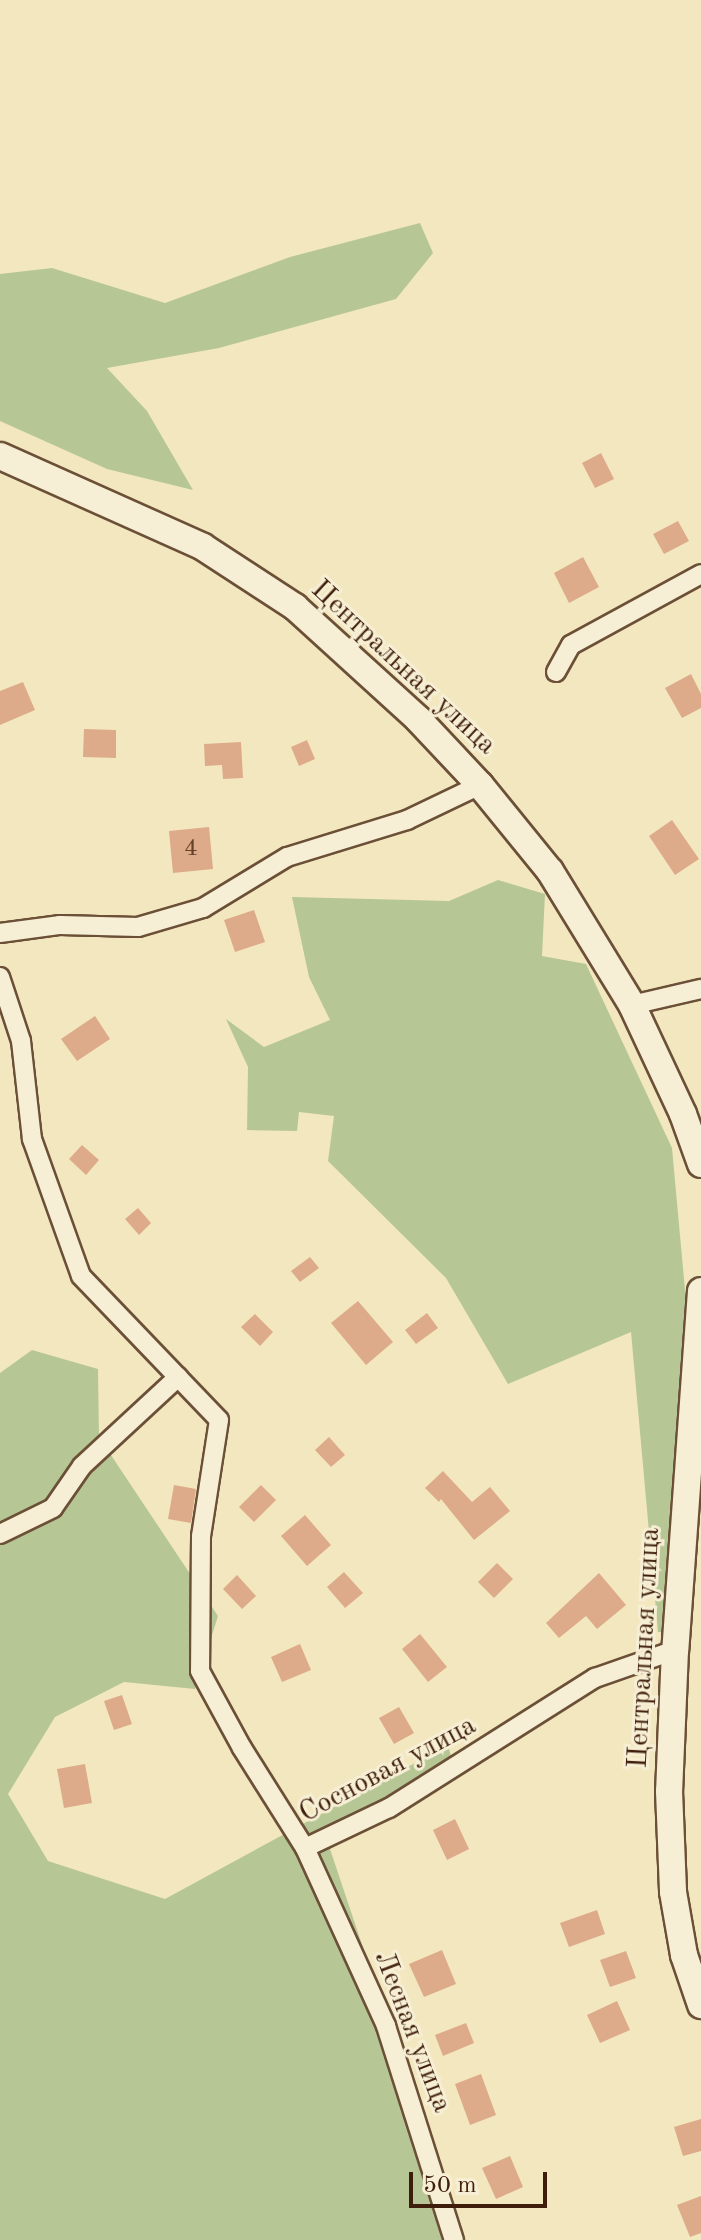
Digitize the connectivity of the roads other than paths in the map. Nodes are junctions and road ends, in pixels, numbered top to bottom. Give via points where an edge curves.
1 (0, 456) edge
2 (701, 574) edge
3 (556, 672) dead end
4 (480, 785) junction
5 (0, 933) edge
6 (0, 977) edge
7 (701, 989) edge
8 (632, 1005) junction
9 (701, 1164) edge
10 (701, 1291) edge
11 (178, 1377) junction
12 (0, 1534) edge
13 (675, 1650) junction
14 (305, 1848) junction
15 (701, 2005) edge
16 (454, 2240) edge

1 - 4 street, Центральная улица via 203,547 295,607 418,719
2 - 3 street via 571,645
4 - 5 street via 407,820 287,857 203,908 138,927 60,925
4 - 8 street, Центральная улица via 550,871
6 - 11 street, Сосновая улица via 21,1041 32,1139 81,1276
7 - 8 street
8 - 9 street, Центральная улица
10 - 13 street, Центральная улица
11 - 12 street via 82,1466 53,1508
11 - 14 street, Сосновая улица via 219,1420 201,1536 200,1671
13 - 14 street, Сосновая улица via 595,1678 402,1800
13 - 15 street, Центральная улица via 669,1791 673,1892 684,1955
14 - 16 street, Лесная улица via 386,2026

